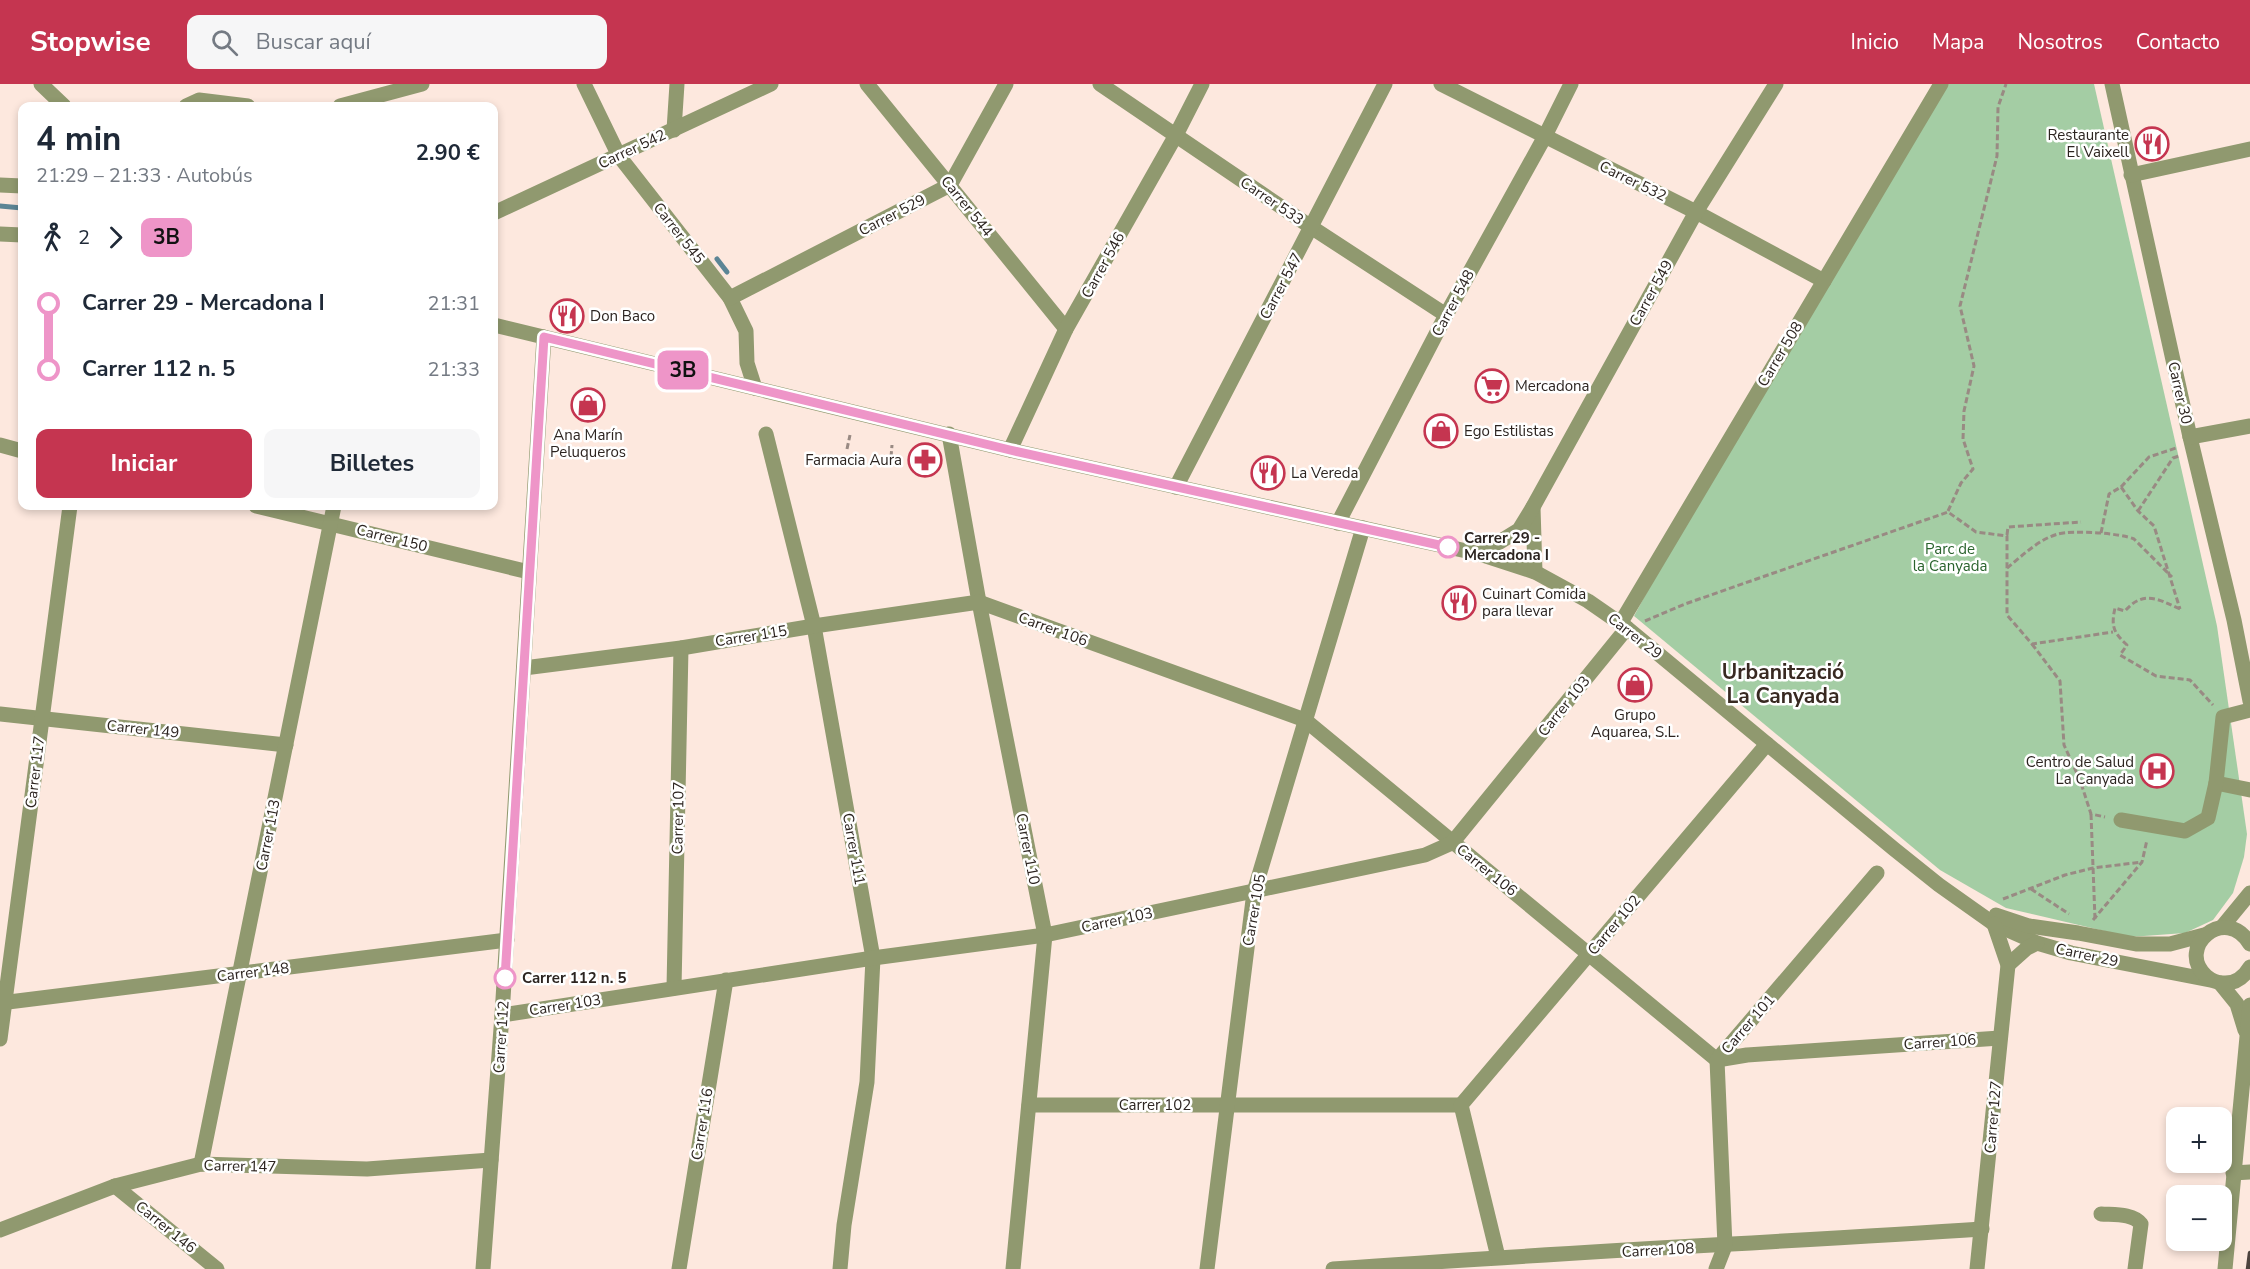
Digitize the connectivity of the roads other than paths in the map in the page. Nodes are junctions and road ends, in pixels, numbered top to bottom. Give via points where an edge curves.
1 (41, 84) edge
2 (422, 84) edge
3 (584, 84) edge
4 (677, 84) edge
5 (771, 84) edge
6 (867, 84) edge
7 (1006, 84) edge
8 (1100, 84) edge
9 (1202, 84) edge
10 (1384, 84) edge
11 (1441, 84) edge
12 (1571, 84) edge
13 (1776, 84) edge
14 (1941, 84) edge
15 (2112, 84) edge
16 (62, 102) edge
17 (195, 102) edge
18 (214, 102) edge
19 (355, 102) edge
20 (674, 130) junction
21 (1176, 135) junction
22 (1544, 138) junction
23 (2250, 149) edge
24 (619, 156) junction
25 (2131, 175) junction
26 (0, 185) edge
27 (950, 185) junction
28 (18, 186) edge
29 (498, 211) edge
30 (1696, 212) junction
31 (1311, 228) junction
32 (0, 234) edge
33 (18, 235) edge
34 (1824, 280) junction
35 (730, 298) junction
36 (1446, 315) junction
37 (498, 326) edge
38 (1066, 329) junction
39 (544, 337) junction
40 (755, 388) junction
41 (2250, 426) edge
42 (766, 434) dead end
43 (949, 434) junction
44 (2185, 442) junction
45 (0, 445) edge
46 (18, 449) edge
47 (1010, 450) junction
48 (1176, 487) junction
49 (1533, 507) junction
50 (69, 510) edge
51 (273, 510) edge
52 (333, 510) edge
53 (330, 523) junction
54 (1338, 523) junction
55 (1363, 528) junction
56 (1480, 554) junction
57 (529, 572) junction
58 (1535, 572) junction
59 (979, 602) junction
60 (814, 626) junction
61 (1624, 626) junction
62 (681, 648) junction
63 (524, 668) junction
64 (2250, 701) edge
65 (2250, 710) edge
66 (0, 714) edge
67 (42, 718) junction
68 (1305, 720) junction
69 (1767, 744) junction
70 (286, 745) junction
71 (2216, 783) junction
72 (2250, 790) edge
73 (2121, 820) road end
74 (1452, 843) junction
75 (1877, 873) dead end
76 (1254, 892) junction
77 (2250, 893) edge
78 (1973, 907) junction
79 (1994, 924) junction
80 (2222, 927) junction
81 (1045, 935) junction
82 (2204, 935) junction
83 (507, 940) junction
84 (2037, 943) junction
85 (2250, 944) edge
86 (1590, 954) junction
87 (873, 958) junction
88 (2008, 965) junction
89 (2250, 967) edge
90 (240, 973) junction
91 (726, 980) junction
92 (2215, 982) junction
93 (674, 988) junction
94 (2, 1002) edge
95 (2250, 1005) edge
96 (502, 1015) junction
97 (2000, 1038) junction
98 (0, 1039) edge
99 (2248, 1041) junction
100 (1717, 1060) junction
101 (1029, 1105) junction
102 (1226, 1105) junction
103 (1461, 1105) junction
104 (491, 1160) junction
105 (201, 1164) junction
106 (2250, 1172) edge
107 (2233, 1173) junction
108 (115, 1186) junction
109 (2101, 1214) dead end
110 (1982, 1229) junction
111 (0, 1230) edge
112 (1725, 1246) junction
113 (1498, 1257) junction
114 (1549, 1262) edge
115 (217, 1269) edge
116 (483, 1269) edge
117 (679, 1269) edge
118 (840, 1269) edge
119 (1014, 1269) edge
120 (1207, 1269) edge
121 (1333, 1269) edge
122 (1716, 1269) edge
123 (1977, 1269) edge
124 (2135, 1269) edge
125 (2225, 1269) edge

1 - 16 street
2 - 19 street
3 - 24 street, Carrer 545
4 - 20 street
5 - 20 street, Carrer 542
6 - 27 street, Carrer 544
7 - 27 street
8 - 21 street, Carrer 533
9 - 21 street, Carrer 546
10 - 31 street, Carrer 547
11 - 22 street, Carrer 532
12 - 22 street, Carrer 548
13 - 30 street, Carrer 549
14 - 34 street, Carrer 508
15 - 25 street, Carrer 30
17 - 18 street
20 - 24 street, Carrer 542
21 - 31 street, Carrer 533
21 - 38 street, Carrer 546
22 - 30 street, Carrer 532
22 - 36 street, Carrer 548
23 - 25 street
24 - 29 street, Carrer 542
24 - 35 street, Carrer 545
25 - 44 street, Carrer 30
26 - 28 street
27 - 35 street, Carrer 529
27 - 38 street, Carrer 544
30 - 34 street, Carrer 532
30 - 49 street, Carrer 549
31 - 36 street, Carrer 533
31 - 48 street, Carrer 547
32 - 33 street
34 - 61 street, Carrer 508
35 - 40 street, Carrer 545 via 746,332 747,363
36 - 54 street, Carrer 548
37 - 39 street, Carrer 29
38 - 47 street, Carrer 546
39 - 40 street, Carrer 29
39 - 57 street, Carrer 112
40 - 43 street, Carrer 29
41 - 44 street
42 - 60 street, Carrer 111
43 - 47 street, Carrer 29
43 - 59 street, Carrer 110
44 - 64 street, Carrer 30 via 2234,620
45 - 46 street
47 - 48 street, Carrer 29
48 - 54 street, Carrer 29
49 - 56 street, Carrer 549 via 1519,530
49 - 58 street
50 - 67 street, Carrer 117
51 - 53 street, Carrer 150
52 - 53 street, Carrer 113
53 - 57 street, Carrer 150
53 - 70 street, Carrer 113
54 - 55 street, Carrer 29
55 - 56 street, Carrer 29
55 - 68 street, Carrer 105
56 - 58 street, Carrer 29
57 - 63 street, Carrer 112
58 - 61 street, Carrer 29
59 - 60 street, Carrer 115
59 - 68 street, Carrer 106
59 - 81 street, Carrer 110
60 - 62 street, Carrer 115
60 - 87 street, Carrer 111
61 - 69 street, Carrer 29
61 - 74 street, Carrer 103
62 - 63 street, Carrer 115
62 - 93 street, Carrer 107
63 - 83 street, Carrer 112
65 - 71 street via 2223,717
66 - 67 street, Carrer 149
67 - 70 street, Carrer 149
67 - 94 street, Carrer 117
68 - 74 street, Carrer 106
68 - 76 street, Carrer 105
69 - 78 street, Carrer 29 via 1930,878
69 - 86 street, Carrer 102
70 - 90 street, Carrer 113
71 - 72 street
71 - 73 street via 2208,818 2185,831
74 - 76 street, Carrer 103 via 1425,855
74 - 86 street, Carrer 106
75 - 100 street, Carrer 101
76 - 81 street, Carrer 103
76 - 102 street, Carrer 105
77 - 80 street
78 - 79 street, Carrer 29
78 - 82 street, Carrer 29 via 2030,926 2087,928 2136,944 2170,944
79 - 84 street, Carrer 29
79 - 88 street, Carrer 127
80 - 82 street, Carrer 29
80 - 85 street via 2238,931
81 - 87 street, Carrer 103
81 - 101 street, Carrer 110
82 - 92 street via 2196,955 2198,965
83 - 90 street, Carrer 148
83 - 96 street, Carrer 112
84 - 88 street
84 - 92 street, Carrer 29
86 - 100 street, Carrer 106
86 - 103 street, Carrer 102
87 - 91 street, Carrer 103
87 - 118 street, Carrer 111 via 867,1082
88 - 97 street, Carrer 127
89 - 92 street via 2238,980
90 - 94 street, Carrer 148
90 - 105 street, Carrer 113
91 - 93 street, Carrer 103
91 - 117 street, Carrer 116
92 - 99 street via 2237,1004
93 - 96 street, Carrer 103
94 - 98 street, Carrer 117
95 - 99 street
96 - 104 street, Carrer 112
97 - 100 street, Carrer 106
97 - 110 street, Carrer 127
99 - 107 street
100 - 112 street, Carrer 101
101 - 102 street, Carrer 102
101 - 119 street, Carrer 110
102 - 103 street, Carrer 102
102 - 120 street, Carrer 105
103 - 113 street
104 - 105 street, Carrer 147 via 367,1169
104 - 116 street, Carrer 112
105 - 108 street, Carrer 147
106 - 107 street
107 - 125 street
108 - 111 street, Carrer 147
108 - 115 street, Carrer 146
109 - 124 street via 2138,1219 2141,1224
110 - 112 street, Carrer 108
110 - 123 street, Carrer 127
112 - 114 street, Carrer 108
112 - 122 street
113 - 114 street, Carrer 108
113 - 121 street, Carrer 108

